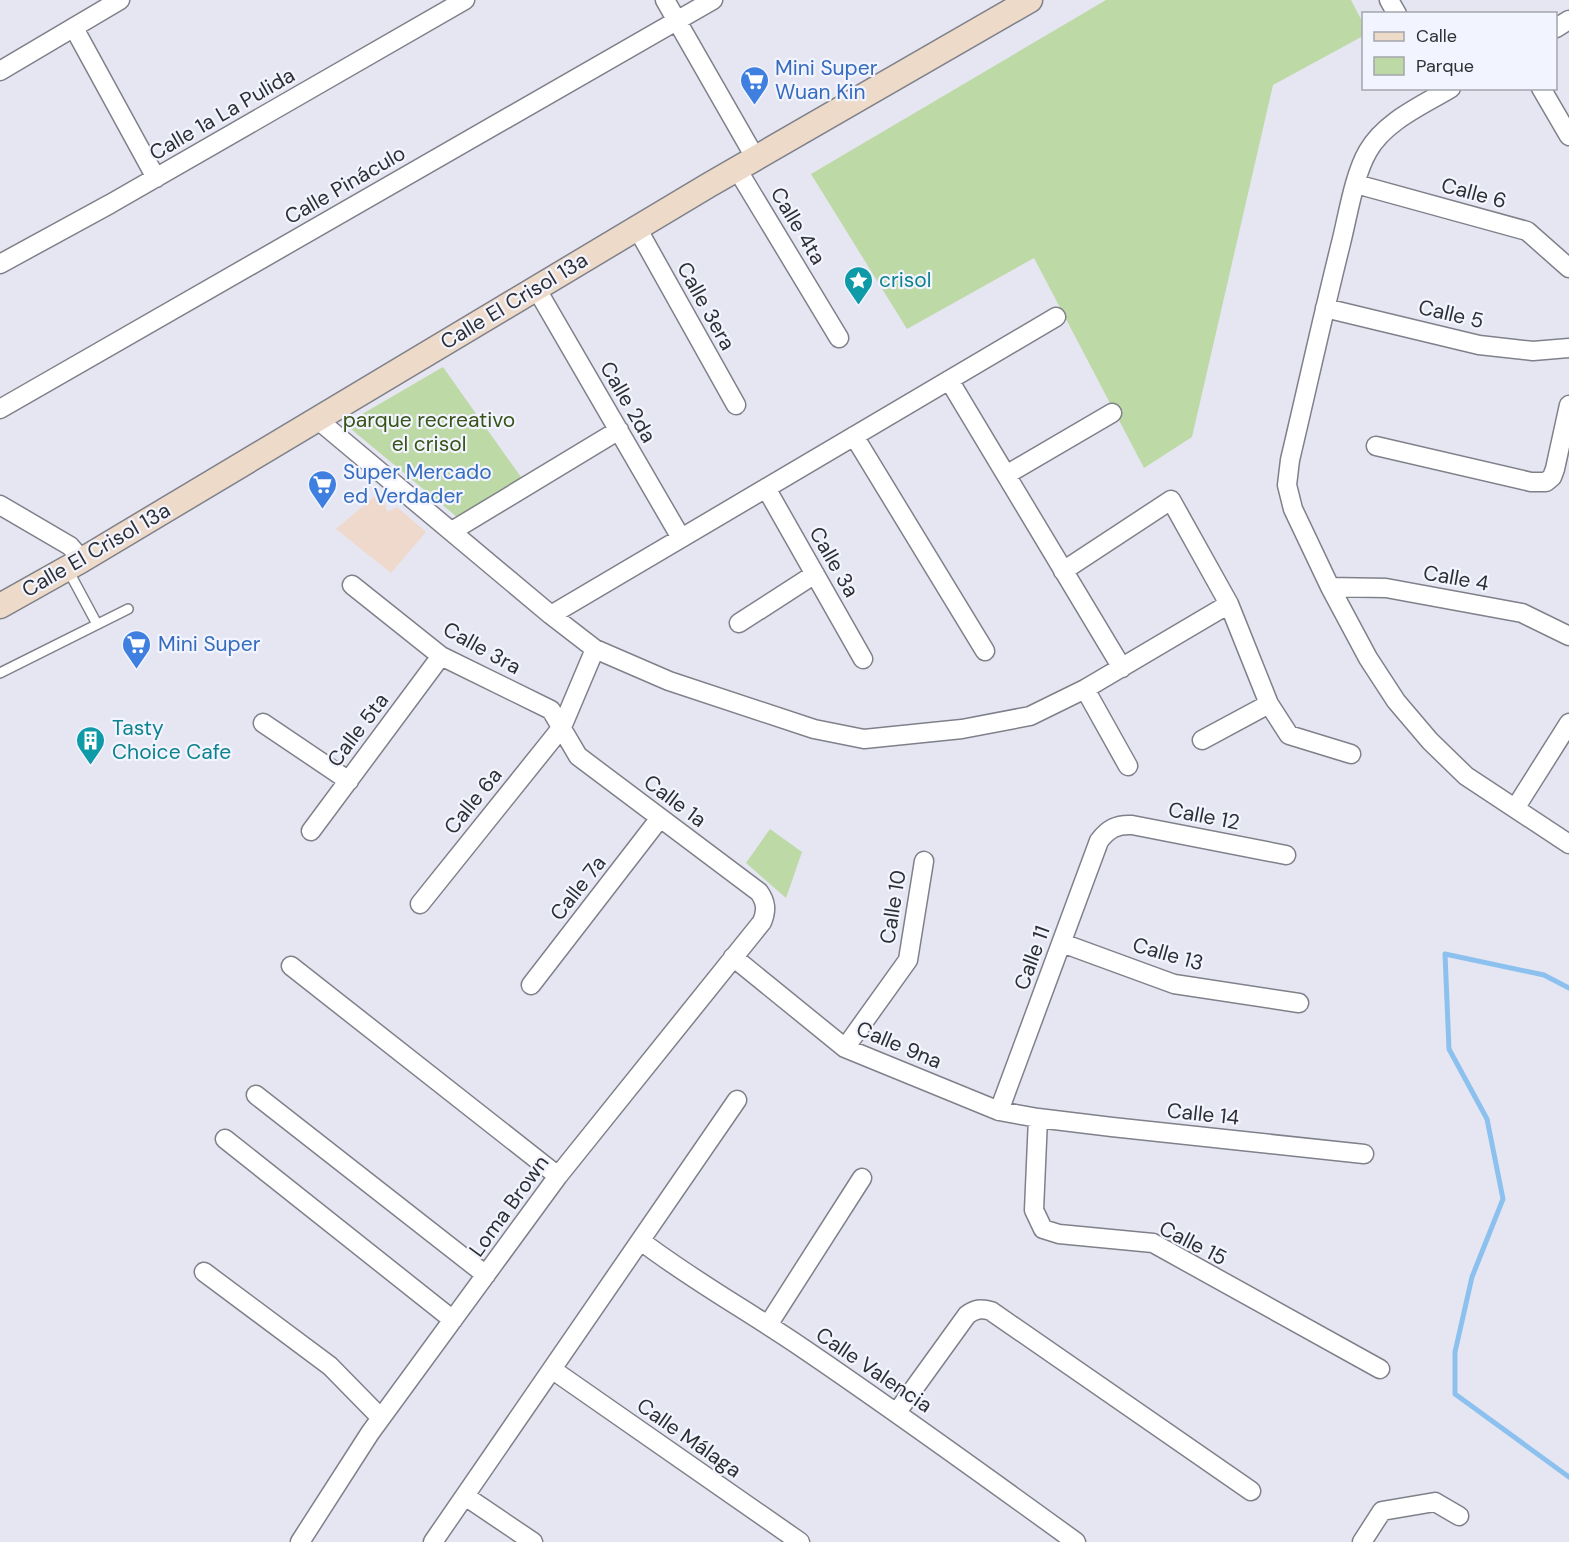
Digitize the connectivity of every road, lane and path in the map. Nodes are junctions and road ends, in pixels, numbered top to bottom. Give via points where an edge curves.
1 (120, 0) edge
2 (465, 0) edge
3 (665, 0) edge
4 (713, 0) edge
5 (1030, 0) edge
6 (677, 21) junction
7 (74, 28) junction
8 (0, 71) edge
9 (1445, 90) edge
10 (1542, 90) edge
11 (1569, 136) edge
12 (747, 164) junction
13 (156, 178) junction
14 (1356, 184) junction
15 (637, 228) junction
16 (0, 264) edge
17 (1569, 268) edge
18 (537, 288) junction
19 (1325, 308) junction
20 (1056, 317) dead end
21 (839, 338) dead end
22 (1569, 348) edge
23 (949, 380) junction
24 (736, 405) dead end
25 (1569, 405) edge
26 (0, 409) edge
27 (1112, 413) dead end
28 (317, 419) junction
29 (619, 430) junction
30 (854, 436) junction
31 (1376, 446) dead end
32 (1006, 475) junction
33 (766, 488) junction
34 (0, 505) edge
35 (452, 531) junction
36 (681, 538) junction
37 (75, 564) junction
38 (1063, 571) junction
39 (815, 574) junction
40 (352, 585) dead end
41 (1330, 587) junction
42 (1229, 604) junction
43 (0, 606) edge
44 (128, 609) dead end
45 (551, 615) junction
46 (739, 623) dead end
47 (97, 624) junction
48 (1569, 636) edge
49 (595, 649) junction
50 (985, 651) dead end
51 (441, 656) junction
52 (863, 659) dead end
53 (1122, 668) junction
54 (0, 673) edge
55 (1085, 689) junction
56 (1269, 704) junction
57 (263, 723) dead end
58 (1569, 723) edge
59 (562, 727) junction
60 (1202, 740) dead end
61 (1351, 754) dead end
62 (1128, 766) dead end
63 (349, 781) junction
64 (1516, 807) junction
65 (660, 818) junction
66 (1114, 827) joint
67 (311, 831) dead end
68 (1569, 844) edge
69 (1286, 855) dead end
70 (924, 861) dead end
71 (420, 904) dead end
72 (766, 906) joint
73 (1062, 943) junction
74 (733, 957) junction
75 (291, 966) dead end
76 (531, 985) dead end
77 (1299, 1003) dead end
78 (845, 1048) junction
79 (256, 1095) dead end
80 (737, 1100) dead end
81 (999, 1111) junction
82 (1038, 1118) junction
83 (225, 1139) dead end
84 (1364, 1154) dead end
85 (558, 1176) junction
86 (862, 1178) dead end
87 (641, 1241) junction
88 (204, 1272) dead end
89 (486, 1275) junction
90 (453, 1320) junction
91 (768, 1325) junction
92 (1380, 1369) dead end
93 (552, 1370) junction
94 (897, 1412) junction
95 (381, 1418) junction
96 (1251, 1491) dead end
97 (465, 1496) junction
98 (1459, 1516) dead end
99 (300, 1542) edge
100 (433, 1542) edge
101 (533, 1542) edge
102 (800, 1542) edge
103 (1076, 1542) edge
104 (1362, 1542) edge

1 - 7 street
2 - 13 street, Calle 1a La Pulida
3 - 6 street, Calle 4ta
4 - 6 street, Calle Pináculo
5 - 12 street, Calle El Crisol 13a
6 - 12 street, Calle 4ta
6 - 26 street, Calle Pináculo
7 - 8 street
7 - 13 street
9 - 14 street via 1386,130 1368,151
10 - 11 street
12 - 15 street, Calle El Crisol 13a
12 - 21 street, Calle 4ta
13 - 16 street, Calle 1a La Pulida
14 - 17 street, Calle 6 via 1527,231
14 - 19 street
15 - 18 street, Calle El Crisol 13a
15 - 24 street, Calle 3era
18 - 28 street, Calle El Crisol 13a
18 - 29 street, Calle 2da
19 - 22 street, Calle 5 via 1479,345 1533,351
19 - 41 street via 1287,485 1293,509
20 - 23 street
23 - 30 street
23 - 32 street
25 - 31 street via 1555,469 1546,482 1531,482
27 - 32 street
28 - 35 street
28 - 37 street, Calle El Crisol 13a
29 - 35 street
29 - 36 street, Calle 2da
30 - 33 street
30 - 50 street
32 - 38 street
33 - 36 street
33 - 39 street, Calle 3a
34 - 37 street via 70,546
35 - 45 street
36 - 45 street
37 - 43 street, Calle El Crisol 13a
37 - 47 lane
38 - 42 street via 1171,500
38 - 53 street
39 - 46 street
39 - 52 street, Calle 3a
40 - 51 street, Calle 3ra
41 - 48 street, Calle 4 via 1386,588 1522,613
41 - 64 street via 1396,701 1466,776
42 - 53 street
42 - 56 street
44 - 47 lane
45 - 49 street
47 - 54 lane
49 - 55 street via 669,681 747,708 814,729 864,739 962,729 1030,716
49 - 59 street, Calle 6a
51 - 59 street, Calle 3ra via 551,710
51 - 63 street, Calle 5ta
53 - 55 street
55 - 62 street
56 - 60 street
56 - 61 street via 1288,735
57 - 63 street
58 - 64 street
59 - 65 street, Calle 1a via 578,756
59 - 71 street, Calle 6a
63 - 67 street, Calle 5ta
64 - 68 street
65 - 72 street, Calle 1a via 759,892
65 - 76 street, Calle 7a
66 - 69 street, Calle 12 via 1132,825
66 - 73 street, Calle 11 via 1099,841
70 - 78 street, Calle 10 via 908,960
72 - 74 street, Loma Brown via 762,922
73 - 77 street, Calle 13 via 1174,984
73 - 81 street, Calle 11
74 - 78 street, Calle 9na
74 - 85 street, Loma Brown
75 - 85 street
78 - 81 street, Calle 9na
79 - 89 street
80 - 87 street
81 - 82 street, Calle 9na
82 - 84 street, Calle 14
82 - 92 street, Calle 15 via 1034,1210 1043,1229 1153,1243
83 - 90 street
85 - 89 street, Loma Brown
86 - 91 street
87 - 91 street, Calle Valencia
87 - 93 street
88 - 95 street via 330,1366
89 - 90 street, Loma Brown
90 - 95 street, Loma Brown
91 - 94 street, Calle Valencia
93 - 97 street
93 - 102 street, Calle Málaga
94 - 96 street via 967,1316 985,1309
94 - 103 street, Calle Valencia
95 - 99 street, Loma Brown
97 - 100 street
97 - 101 street
98 - 104 street via 1435,1502 1383,1511

